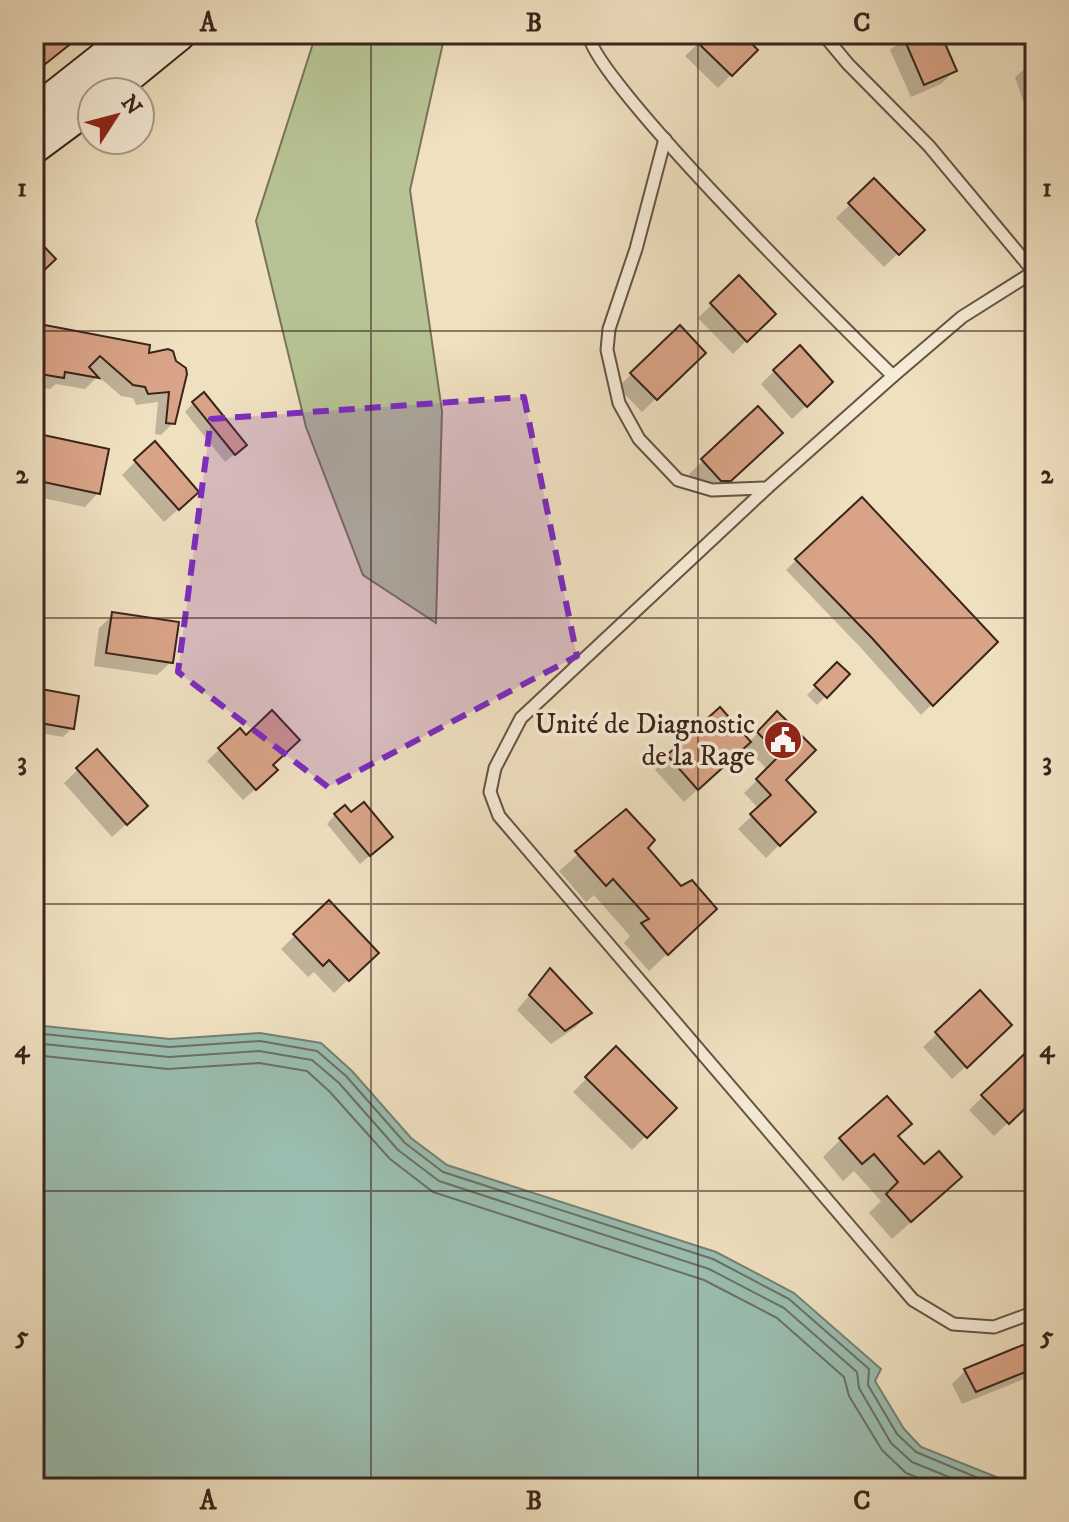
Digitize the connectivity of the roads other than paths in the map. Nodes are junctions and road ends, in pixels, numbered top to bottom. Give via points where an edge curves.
1 (134, 34) edge
2 (179, 34) edge
3 (589, 34) edge
4 (823, 34) edge
5 (128, 76) edge
6 (34, 113) edge
7 (76, 116) edge
8 (665, 139) junction
9 (34, 147) edge
10 (1034, 271) edge
11 (893, 376) junction
12 (767, 488) junction
13 (1035, 1312) edge

1 - 6 street
2 - 5 street
3 - 8 lane via 606,69
4 - 10 lane via 929,146
7 - 9 street
8 - 11 lane via 803,289
8 - 12 lane via 609,329 607,350 619,403 639,439 678,480 712,490
10 - 11 lane via 962,317
11 - 12 lane
12 - 13 lane via 521,718 495,768 490,792 499,816 913,1300 953,1324 994,1327

